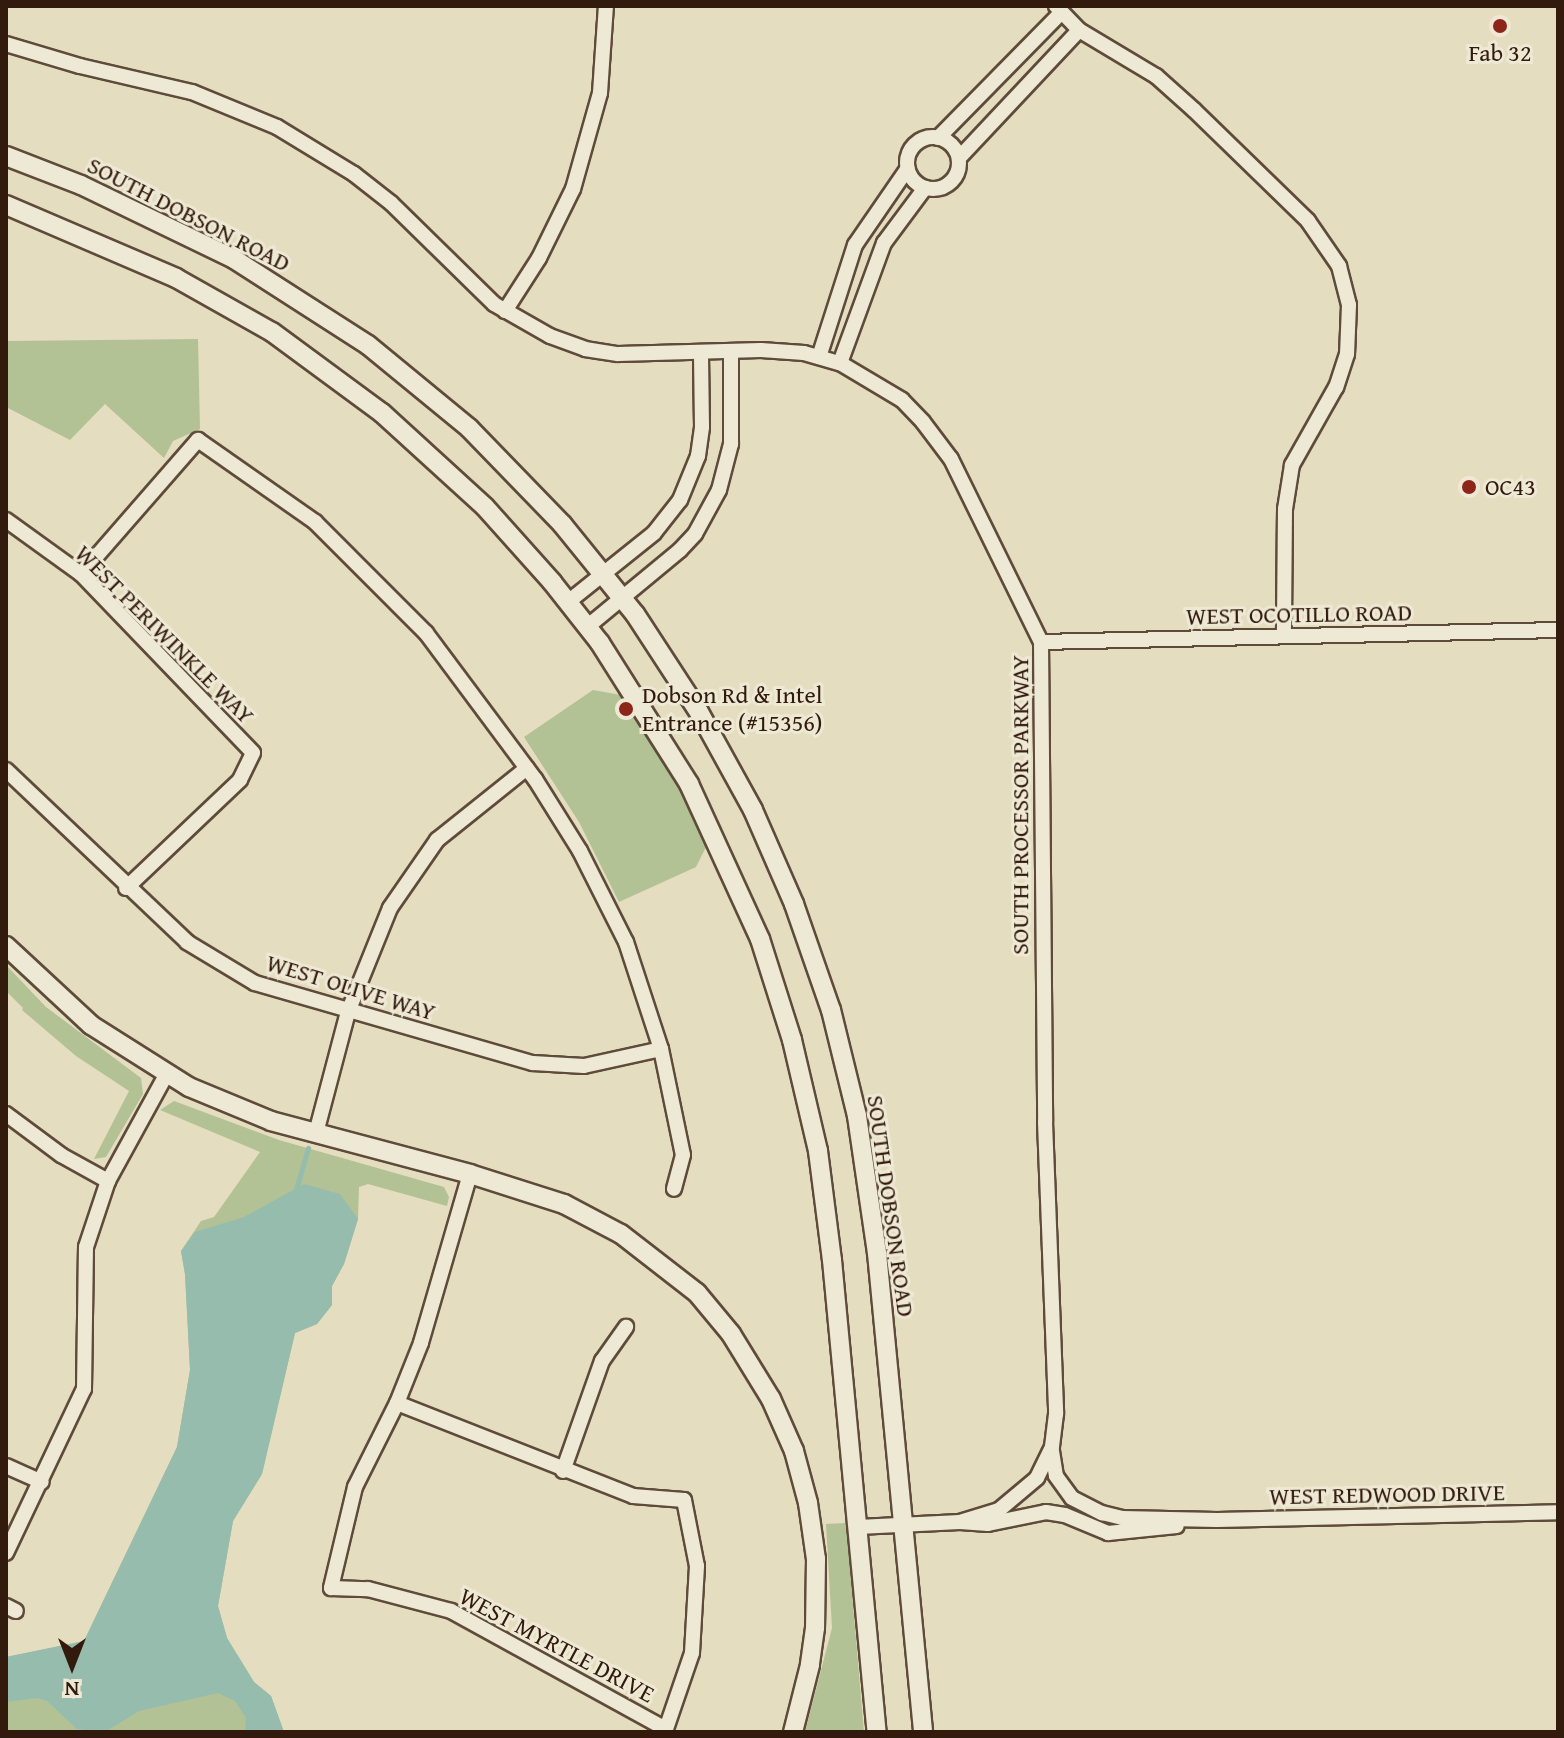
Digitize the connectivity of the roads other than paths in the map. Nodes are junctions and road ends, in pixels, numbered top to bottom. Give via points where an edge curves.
1 (606, 6) edge
2 (1058, 10) edge
3 (1079, 30) junction
4 (6, 44) edge
5 (938, 138) junction
6 (6, 156) edge
7 (959, 158) junction
8 (908, 168) junction
9 (925, 188) junction
10 (6, 205) edge
11 (505, 311) junction
12 (731, 351) junction
13 (701, 352) junction
14 (819, 357) junction
15 (840, 363) junction
16 (6, 520) edge
17 (81, 574) junction
18 (603, 574) junction
19 (622, 598) junction
20 (568, 602) junction
21 (587, 627) junction
22 (1558, 630) edge
23 (1284, 636) junction
24 (1041, 642) junction
25 (527, 768) junction
26 (6, 770) edge
27 (126, 888) junction
28 (6, 946) edge
29 (348, 1012) junction
30 (661, 1049) junction
31 (166, 1075) junction
32 (6, 1114) edge
33 (316, 1133) junction
34 (470, 1174) junction
35 (108, 1181) junction
36 (674, 1189) dead end
37 (626, 1327) dead end
38 (397, 1403) junction
39 (1052, 1447) junction
40 (6, 1466) edge
41 (563, 1471) junction
42 (42, 1482) junction
43 (1558, 1512) edge
44 (1217, 1520) junction
45 (960, 1522) junction
46 (903, 1526) junction
47 (858, 1527) junction
48 (6, 1553) edge
49 (666, 1731) edge
50 (793, 1732) edge
51 (877, 1732) edge
52 (923, 1732) edge

1 - 11 street via 600,93 573,189
2 - 3 street
2 - 5 street
3 - 7 street
3 - 23 street via 1156,76 1194,110 1308,221 1339,266 1349,305 1347,354 1336,387 1292,465 1285,509
4 - 11 street, SOUTH PROCESSOR PARKWAY via 192,92 277,127 391,203
5 - 7 street via 952,145
5 - 8 street via 915,145
6 - 18 main road, SOUTH DOBSON ROAD via 180,231 281,286 368,345 469,428
7 - 9 street via 952,182 940,189
8 - 9 street
8 - 14 street via 855,245
9 - 15 street via 884,243
10 - 20 main road via 176,278 318,364 382,413 485,507
11 - 13 street, SOUTH PROCESSOR PARKWAY via 523,324 585,349 618,354
12 - 13 street, SOUTH PROCESSOR PARKWAY
12 - 14 street, SOUTH PROCESSOR PARKWAY
12 - 19 street via 731,444 719,490 695,534
13 - 18 street via 702,427 691,478 654,533
14 - 15 street, SOUTH PROCESSOR PARKWAY
15 - 24 street, SOUTH PROCESSOR PARKWAY via 902,400 951,459
16 - 17 street, WEST PERIWINKLE WAY
17 - 25 street via 198,440 315,522 426,633
17 - 27 street, WEST PERIWINKLE WAY via 253,753 240,780
18 - 19 main road, SOUTH DOBSON ROAD
18 - 20 street
19 - 21 street
19 - 46 main road, SOUTH DOBSON ROAD via 699,712 753,810 794,904 831,1010 867,1173
20 - 21 main road
21 - 47 main road via 689,784 738,885 777,989 818,1151
22 - 23 street, WEST OCOTILLO ROAD
23 - 24 street, WEST OCOTILLO ROAD
24 - 39 street, SOUTH PROCESSOR PARKWAY via 1045,1122 1056,1414
25 - 29 street via 437,840 390,908
25 - 30 street via 580,851 626,942
26 - 27 street, WEST OLIVE WAY
27 - 29 street, WEST OLIVE WAY via 187,942 255,983
28 - 31 main road via 91,1025
29 - 30 street, WEST OLIVE WAY via 533,1063 584,1066
29 - 33 street
30 - 36 street via 683,1155
31 - 33 main road via 242,1110
31 - 35 street
32 - 35 street via 61,1155
33 - 34 main road
34 - 38 street via 421,1343
34 - 50 main road via 564,1204 648,1252 719,1317 759,1378 794,1451 816,1559 812,1653
35 - 42 street via 86,1247 84,1389
37 - 41 street via 602,1361
38 - 41 street
38 - 49 street, WEST MYRTLE DRIVE via 355,1487 331,1588 368,1589 451,1611
39 - 44 street, WEST REDWOOD DRIVE via 1059,1483 1087,1507 1122,1518
39 - 45 street, SOUTH PROCESSOR PARKWAY via 1037,1478 1017,1498 999,1510
40 - 42 street
41 - 49 street via 633,1496 684,1500 697,1566 692,1653
42 - 48 street
43 - 44 street, WEST REDWOOD DRIVE
44 - 45 street, WEST REDWOOD DRIVE via 1120,1533 1096,1530 1056,1512 1002,1523
45 - 46 street, WEST REDWOOD DRIVE
46 - 47 street, WEST REDWOOD DRIVE
46 - 52 main road, SOUTH DOBSON ROAD
47 - 51 main road

